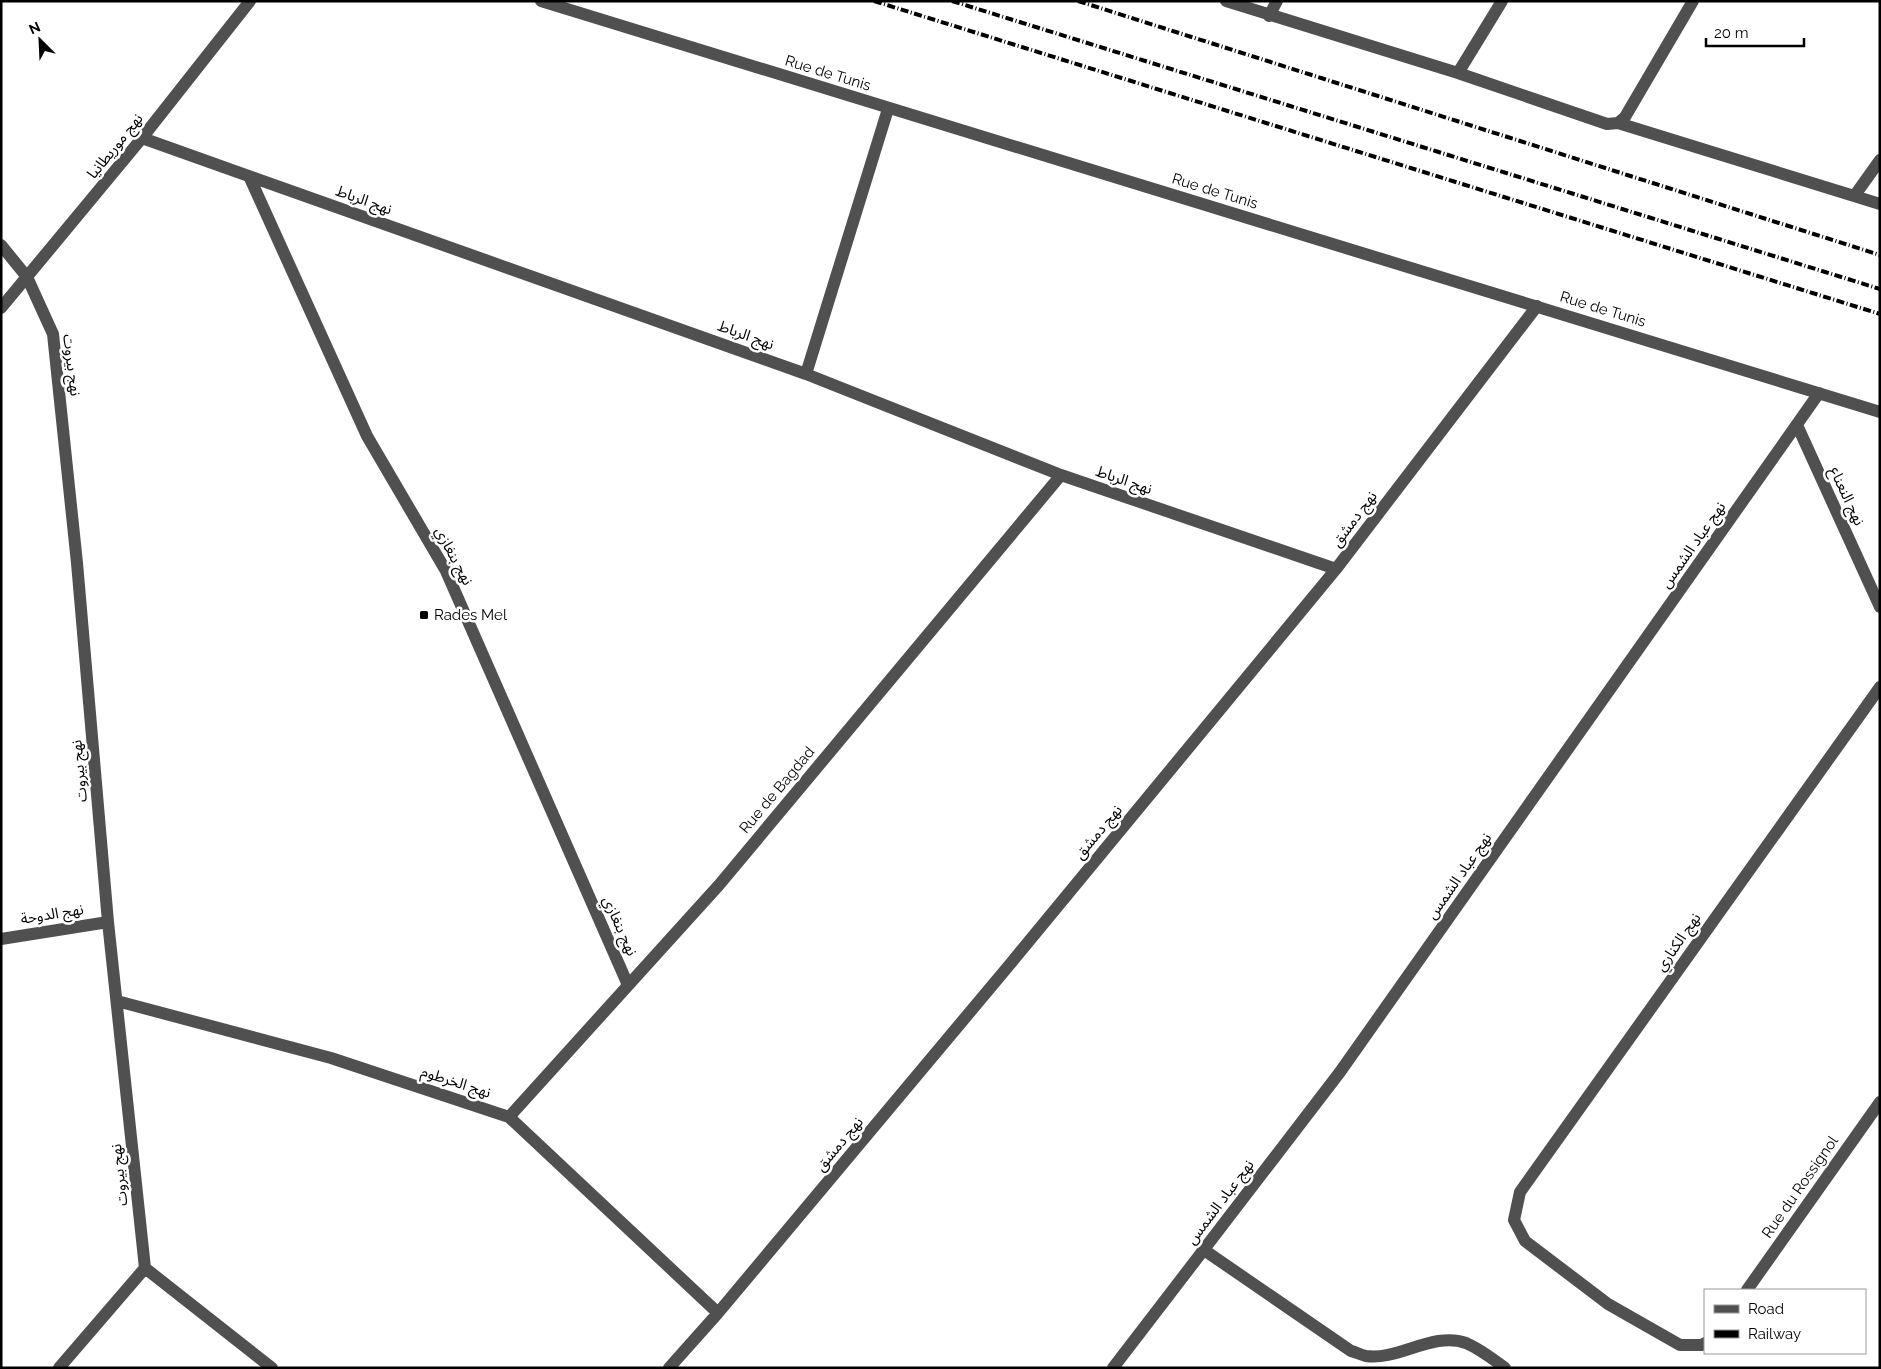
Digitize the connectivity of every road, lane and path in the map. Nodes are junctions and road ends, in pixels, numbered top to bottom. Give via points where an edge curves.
1 (250, 1) edge
2 (541, 1) edge
3 (1226, 1) edge
4 (1277, 1) edge
5 (1502, 1) edge
6 (1693, 1) edge
7 (1269, 16) junction
8 (1458, 74) junction
9 (888, 109) junction
10 (1618, 123) junction
11 (142, 138) junction
12 (1880, 160) edge
13 (249, 176) junction
14 (1855, 195) junction
15 (1880, 204) edge
16 (1, 245) edge
17 (27, 277) junction
18 (1537, 306) junction
19 (1, 308) edge
20 (806, 374) junction
21 (1819, 393) junction
22 (1880, 412) edge
23 (1797, 425) junction
24 (1061, 475) junction
25 (1336, 569) junction
26 (1880, 606) edge
27 (1880, 687) edge
28 (108, 922) junction
29 (1, 939) edge
30 (628, 985) junction
31 (116, 1001) junction
32 (1880, 1102) edge
33 (509, 1117) junction
34 (1204, 1250) junction
35 (146, 1268) junction
36 (1748, 1289) edge
37 (718, 1313) junction
38 (1704, 1344) edge
39 (59, 1368) edge
40 (272, 1368) edge
41 (669, 1368) edge
42 (1113, 1368) edge
43 (1506, 1368) edge

1 - 11 street, نهج موريطانيا
2 - 9 street, Rue de Tunis
3 - 7 street
4 - 7 street
5 - 8 street
6 - 10 street via 1625,117
7 - 8 street
8 - 10 street via 1607,124
9 - 18 street, Rue de Tunis
9 - 20 street
10 - 14 street
11 - 13 street, نهج الرباط
11 - 17 street, نهج موريطانيا
12 - 14 street
13 - 20 street, نهج الرباط
13 - 30 street, نهج بنغازي via 366,436 446,571
14 - 15 street
16 - 17 street, نهج بيروت
17 - 19 street, نهج موريطانيا
17 - 28 street, نهج بيروت via 53,334 77,563
18 - 21 street, Rue de Tunis
18 - 25 street, نهج دمشق
20 - 24 street, نهج الرباط
21 - 22 street, Rue de Tunis
21 - 23 street, نهج عباد الشمس
23 - 26 street, نهج النعناع
23 - 34 street, نهج عباد الشمس via 1340,1072
24 - 25 street, نهج الرباط
24 - 30 street, Rue de Bagdad via 719,885
25 - 37 street, نهج دمشق
27 - 38 street, نهج الكناري via 1520,1192 1514,1220 1526,1241 1608,1304 1680,1344
28 - 29 street, نهج الدوحة
28 - 31 street, نهج بيروت
30 - 33 street, Rue de Bagdad
31 - 33 street, نهج الخرطوم via 331,1058
31 - 35 street, نهج بيروت
32 - 36 street, Rue du Rossignol
33 - 37 street, نهج الخرطوم
34 - 42 street, نهج عباد الشمس
34 - 43 street via 1351,1350 1366,1356 1442,1342 1464,1342
35 - 39 street
35 - 40 street
37 - 41 street, نهج دمشق

